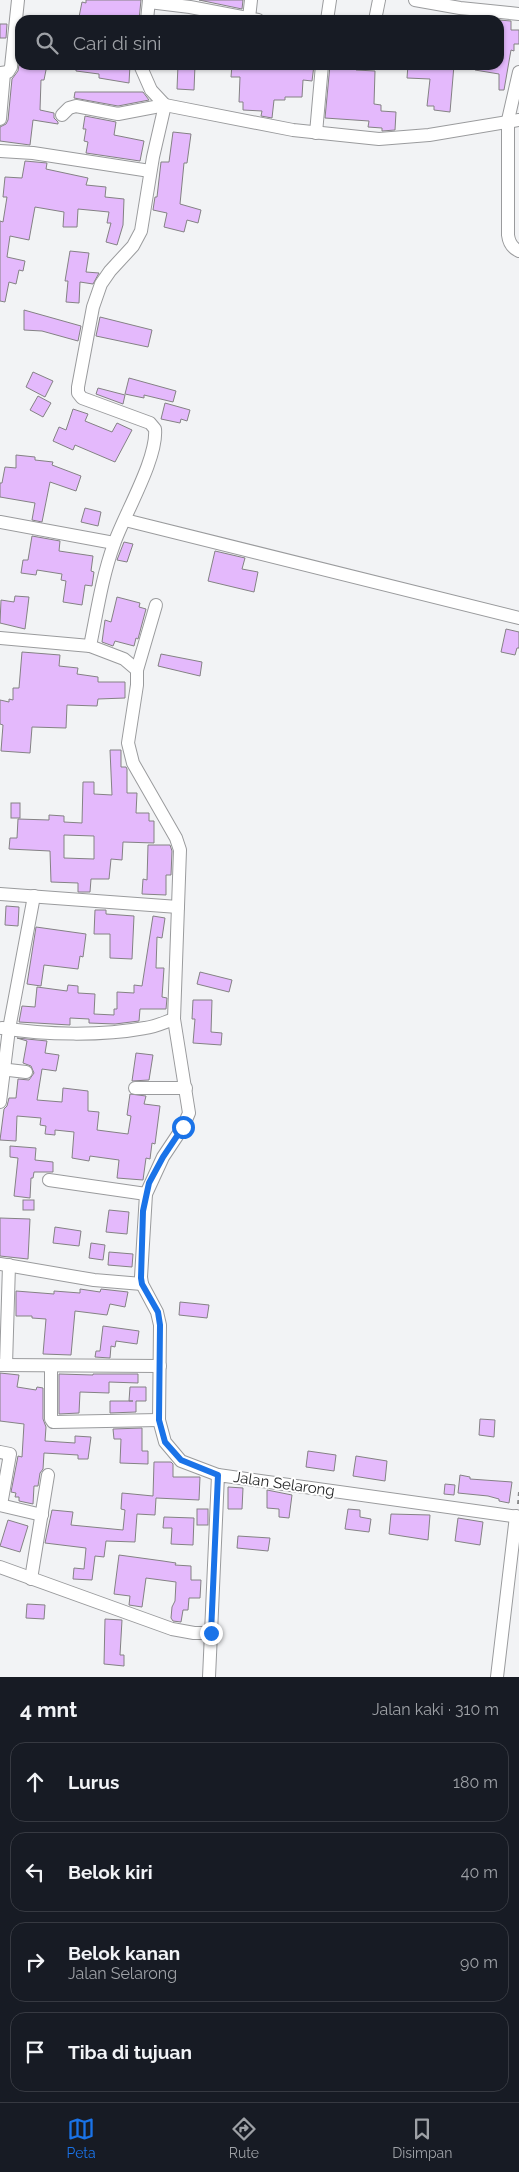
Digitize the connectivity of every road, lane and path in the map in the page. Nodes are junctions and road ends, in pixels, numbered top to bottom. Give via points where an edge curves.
1 (18, 0) edge
2 (251, 0) edge
3 (330, 0) edge
4 (379, 0) edge
5 (415, 0) edge
6 (149, 1) edge
7 (519, 14) edge
8 (18, 15) edge
9 (148, 15) edge
10 (230, 15) edge
11 (253, 15) edge
12 (328, 15) edge
13 (376, 15) edge
14 (15, 48) edge
15 (142, 70) edge
16 (322, 70) edge
17 (519, 72) edge
18 (2, 73) edge
19 (165, 106) junction
20 (62, 115) dead end
21 (0, 119) edge
22 (513, 120) edge
23 (316, 133) junction
24 (0, 150) edge
25 (150, 171) junction
26 (519, 250) edge
27 (125, 520) junction
28 (0, 522) edge
29 (114, 543) junction
30 (156, 605) dead end
31 (519, 618) edge
32 (0, 638) edge
33 (90, 646) junction
34 (137, 670) junction
35 (0, 894) edge
36 (34, 896) junction
37 (178, 907) junction
38 (174, 1018) junction
39 (4, 1029) edge
40 (2, 1069) edge
41 (26, 1072) dead end
42 (134, 1088) dead end
43 (186, 1088) junction
44 (0, 1102) edge
45 (49, 1180) dead end
46 (146, 1194) junction
47 (4, 1265) edge
48 (142, 1284) junction
49 (3, 1365) edge
50 (51, 1366) junction
51 (160, 1366) junction
52 (159, 1420) junction
53 (0, 1452) edge
54 (48, 1475) dead end
55 (218, 1475) junction
56 (1, 1505) edge
57 (42, 1515) junction
58 (518, 1517) edge
59 (0, 1568) edge
60 (31, 1579) junction
61 (211, 1633) junction
62 (209, 1677) edge
63 (497, 1677) edge

1 - 8 street
2 - 11 street
3 - 12 street
4 - 13 street
5 - 7 street
6 - 9 street
6 - 10 street
14 - 18 street via 12,67
15 - 19 street via 151,90
16 - 23 street
17 - 22 street
18 - 21 street
19 - 20 street via 118,114 76,106
19 - 23 street
19 - 25 street
22 - 23 street via 401,138
22 - 26 street via 508,235 509,242
24 - 25 street
25 - 27 street via 141,231 133,246 101,284 93,307 78,387 82,398 150,423 156,429 147,466
27 - 29 street
27 - 31 street
28 - 29 street
29 - 33 street
30 - 34 street
32 - 33 street
33 - 34 street via 124,659
34 - 37 street via 129,752 178,844 181,869
35 - 36 street
36 - 37 street
36 - 39 street
37 - 38 street
38 - 39 street via 147,1028 119,1032
38 - 43 street
39 - 40 street
40 - 41 street
40 - 44 street
42 - 43 street
43 - 46 street via 187,1121 163,1157
45 - 46 street
46 - 48 street via 140,1269
47 - 48 street via 94,1280
47 - 49 street
48 - 51 street via 158,1312
49 - 50 street
50 - 51 street
50 - 52 street via 52,1422
51 - 52 street
52 - 55 street via 165,1442 176,1456
53 - 56 street via 10,1454
54 - 57 street
55 - 58 street, Jalan Selarong
55 - 61 street, Jalan Selarong
56 - 57 street
57 - 60 street
58 - 63 street
59 - 60 street
60 - 61 street via 172,1629
61 - 62 street, Jalan Selarong

